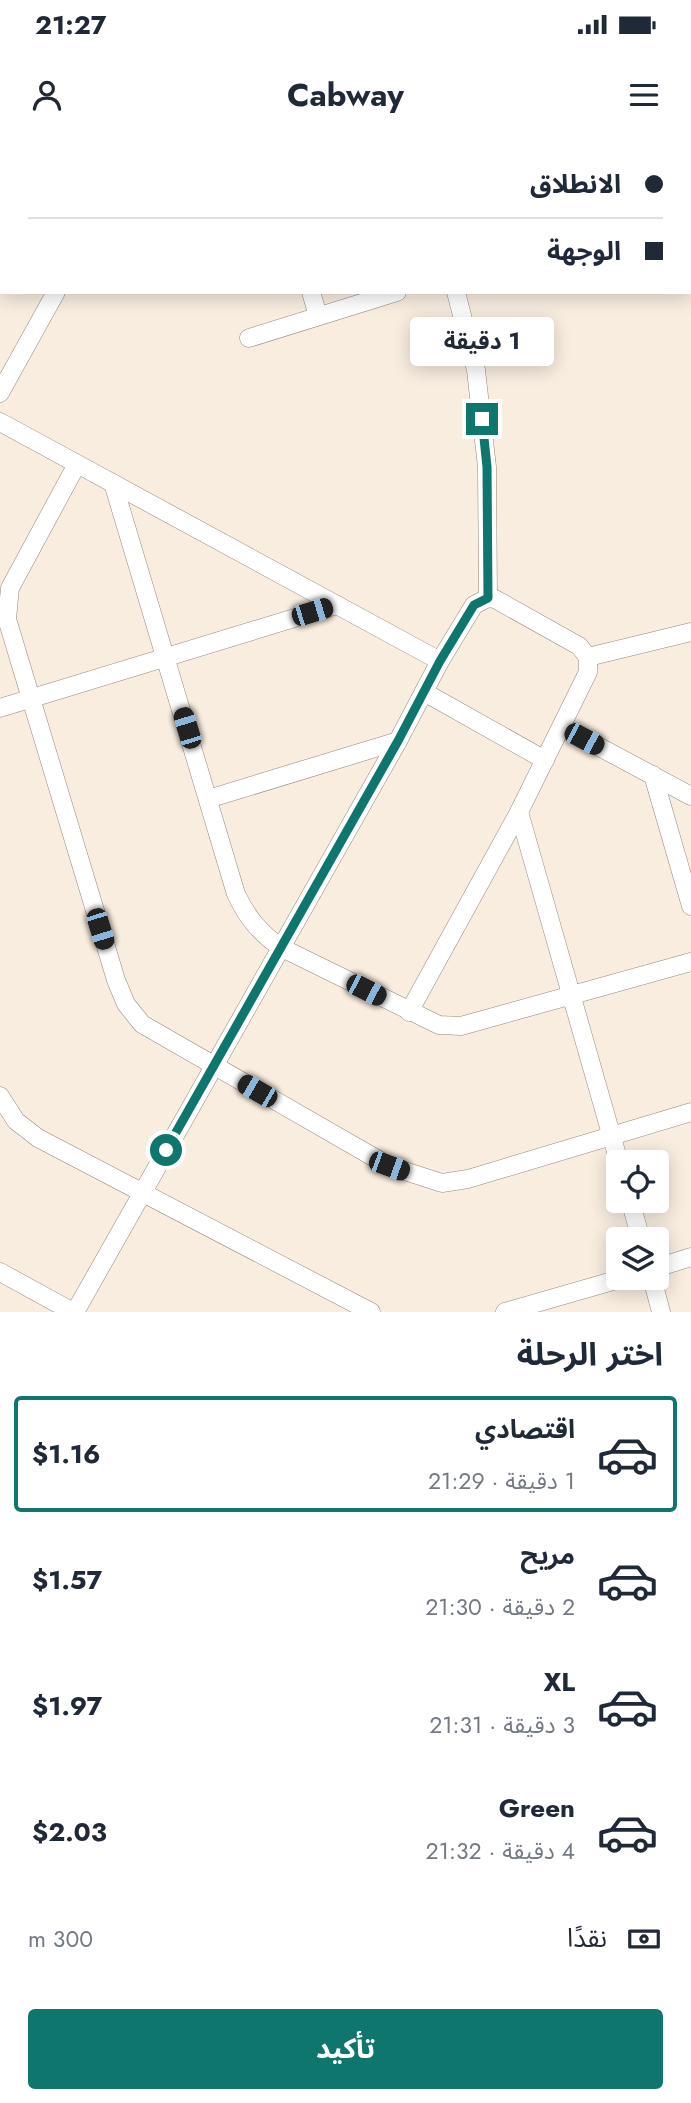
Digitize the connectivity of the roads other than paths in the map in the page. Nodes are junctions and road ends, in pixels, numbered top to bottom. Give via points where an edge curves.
1 (55, 294) edge
2 (312, 294) edge
3 (390, 294) edge
4 (457, 294) edge
5 (318, 316) junction
6 (248, 338) dead end
7 (0, 393) edge
8 (0, 422) edge
9 (77, 464) junction
10 (113, 483) junction
11 (488, 598) junction
12 (337, 605) junction
13 (691, 632) edge
14 (165, 657) junction
15 (588, 657) junction
16 (440, 661) junction
17 (424, 692) junction
18 (30, 699) junction
19 (0, 708) edge
20 (562, 727) junction
21 (398, 741) junction
22 (545, 760) junction
23 (653, 775) junction
24 (691, 796) edge
25 (208, 799) junction
26 (519, 812) junction
27 (691, 906) edge
28 (280, 947) junction
29 (691, 962) edge
30 (571, 996) junction
31 (409, 1012) junction
32 (213, 1066) junction
33 (0, 1096) edge
34 (691, 1112) edge
35 (611, 1136) junction
36 (615, 1150) edge
37 (142, 1192) junction
38 (691, 1257) edge
39 (669, 1264) edge
40 (0, 1272) edge
41 (606, 1283) edge
42 (656, 1290) edge
43 (74, 1312) edge
44 (371, 1312) edge
45 (505, 1312) edge
46 (662, 1312) edge

1 - 7 street
2 - 5 street
3 - 5 street
4 - 11 street via 476,370 487,467
5 - 6 street
8 - 9 street
9 - 10 street
9 - 18 street via 10,588 11,635
10 - 12 street
10 - 14 street
11 - 15 street via 579,646
11 - 16 street via 474,605
12 - 14 street
12 - 16 street
13 - 15 street
14 - 18 street
14 - 25 street
15 - 20 street via 588,672
16 - 17 street
17 - 21 street
17 - 22 street
18 - 19 street
18 - 32 street via 125,1004 142,1024
20 - 22 street
20 - 23 street
21 - 25 street
21 - 28 street
22 - 26 street
23 - 24 street
23 - 27 street
25 - 28 street via 236,894 248,918
26 - 30 street
26 - 31 street
28 - 31 street
28 - 32 street
29 - 30 street
30 - 31 street via 461,1026 439,1025
30 - 35 street
32 - 35 street via 389,1166 443,1183
32 - 37 street
33 - 37 street via 16,1121 38,1138
34 - 35 street
35 - 36 street
37 - 43 street
37 - 44 street
38 - 39 street
40 - 43 street
41 - 45 street
42 - 46 street

